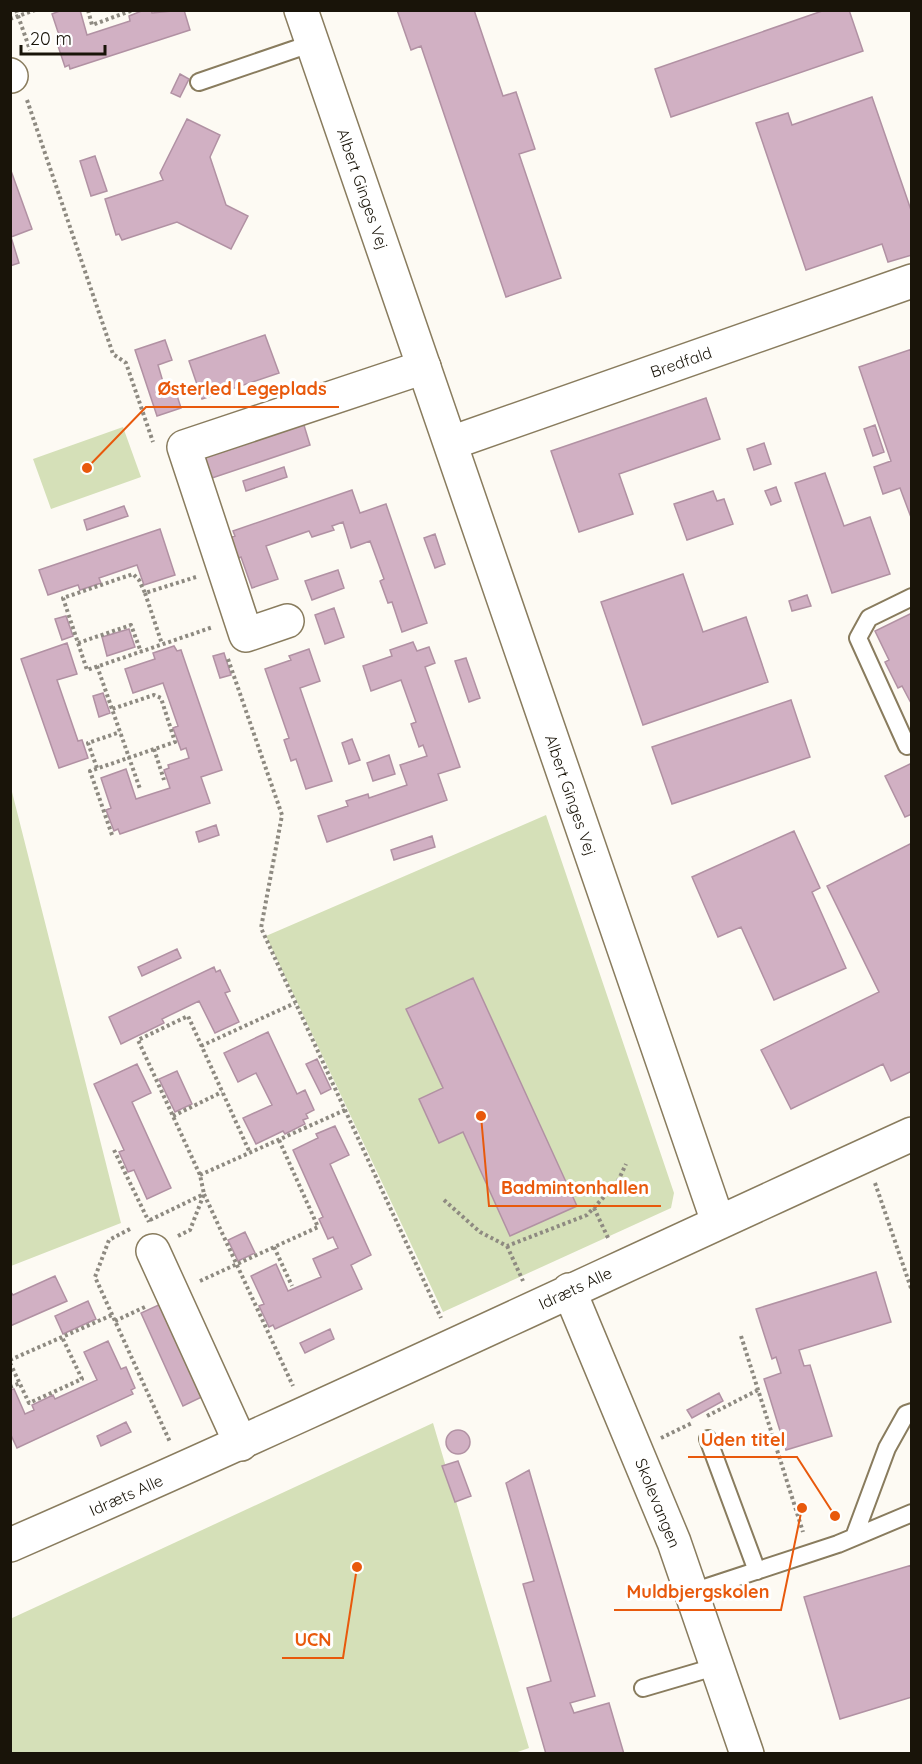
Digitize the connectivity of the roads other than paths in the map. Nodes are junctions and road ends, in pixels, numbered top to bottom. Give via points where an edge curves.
1 (302, 10) edge
2 (313, 43) junction
3 (200, 82) dead end
4 (912, 281) edge
5 (424, 367) junction
6 (450, 443) junction
7 (912, 597) edge
8 (287, 621) dead end
9 (907, 746) dead end
10 (912, 1134) edge
11 (718, 1222) junction
12 (157, 1248) road end
13 (569, 1290) junction
14 (912, 1412) edge
15 (708, 1439) dead end
16 (241, 1444) junction
17 (912, 1513) edge
18 (854, 1537) junction
19 (10, 1545) edge
20 (757, 1571) junction
21 (692, 1593) junction
22 (718, 1666) junction
23 (643, 1688) dead end
24 (747, 1754) edge

1 - 2 street, Albert Ginges Vej
2 - 3 lane
2 - 5 street, Albert Ginges Vej
4 - 6 street, Bredfald
5 - 6 street, Albert Ginges Vej
5 - 8 street via 184,447 246,634
6 - 11 street, Albert Ginges Vej
7 - 9 lane via 869,618 858,638
10 - 11 street, Idræts Alle
11 - 13 street, Idræts Alle
12 - 16 street via 172,1294
13 - 16 street, Idræts Alle
13 - 21 street, Skolevangen
14 - 18 lane via 906,1414 888,1448
15 - 20 lane
16 - 19 street, Idræts Alle
17 - 18 lane
18 - 20 lane
20 - 21 lane
21 - 22 street, Skolevangen
22 - 23 lane
22 - 24 street, Skolevangen

